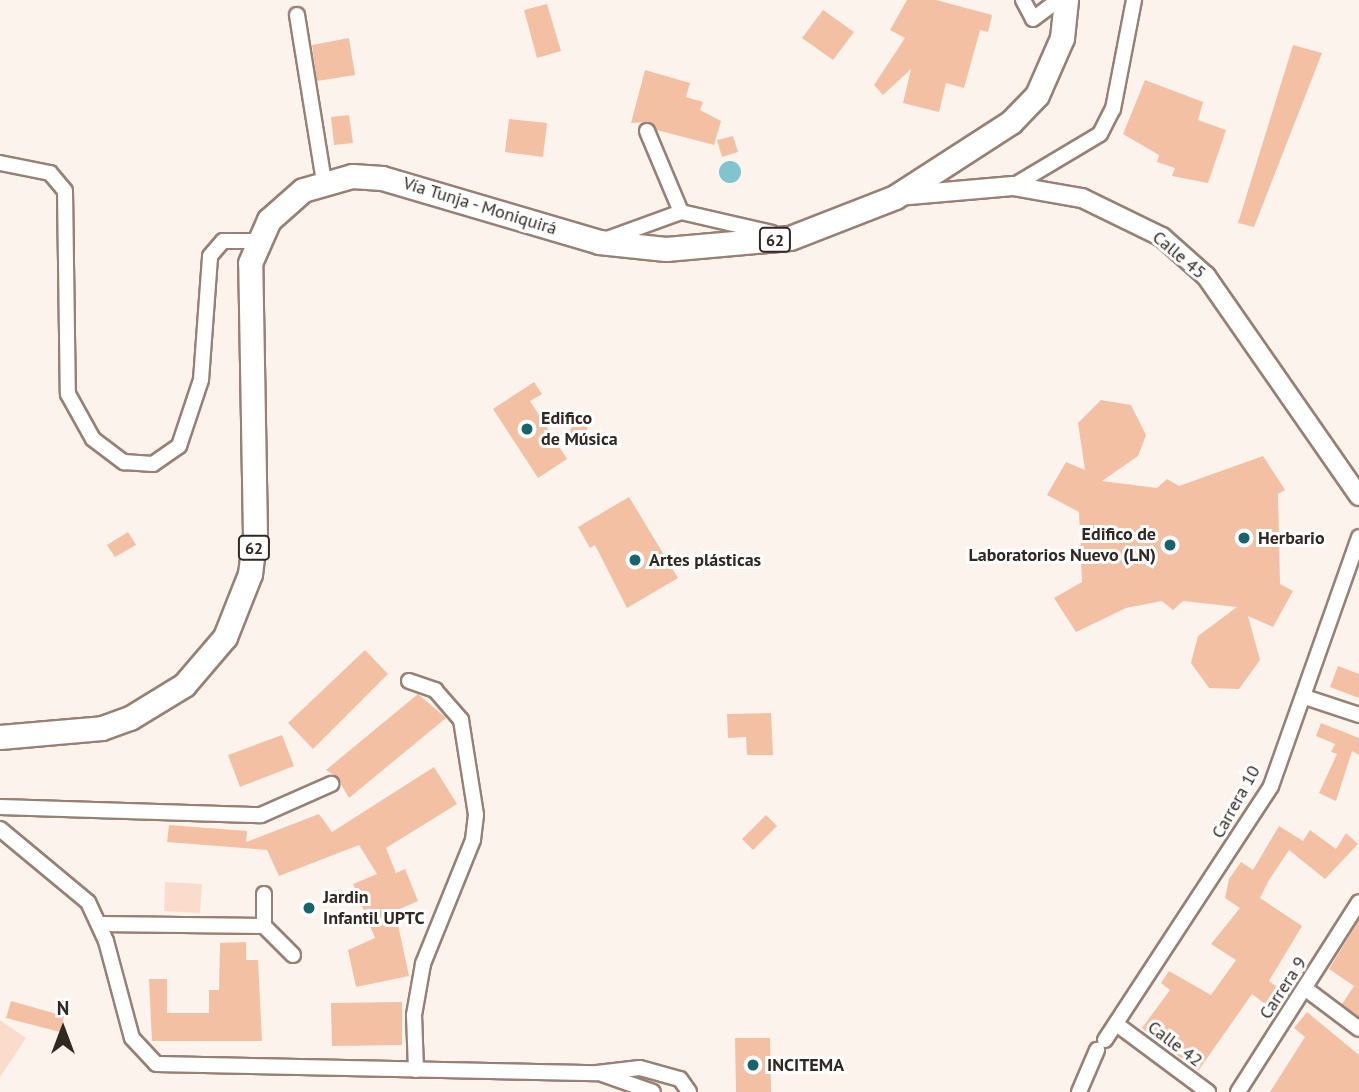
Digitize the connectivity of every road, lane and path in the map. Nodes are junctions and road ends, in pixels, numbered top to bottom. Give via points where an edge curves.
1 (1023, 0) edge
2 (1058, 0) edge
3 (1066, 0) edge
4 (1134, 0) edge
5 (297, 15) dead end
6 (647, 131) dead end
7 (0, 163) edge
8 (324, 181) junction
9 (1013, 186) junction
10 (895, 197) junction
11 (681, 212) junction
12 (790, 238) junction
13 (257, 241) junction
14 (599, 242) junction
15 (1359, 496) edge
16 (1359, 537) edge
17 (409, 681) dead end
18 (1305, 697) junction
19 (1359, 715) edge
20 (0, 737) edge
21 (331, 783) dead end
22 (0, 807) edge
23 (0, 829) edge
24 (264, 894) dead end
25 (1359, 902) edge
26 (100, 924) junction
27 (264, 926) junction
28 (293, 955) dead end
29 (1306, 989) junction
30 (1119, 1026) junction
31 (1359, 1029) edge
32 (416, 1070) junction
33 (597, 1073) junction
34 (678, 1085) edge
35 (653, 1092) edge
36 (689, 1092) edge
37 (1079, 1092) edge
38 (1208, 1092) edge
39 (1238, 1092) edge

1 - 2 street via 1032,19
3 - 10 main road, Vía Tunja - Moniquirá / 62 via 1062,38 1037,95 981,144
4 - 9 street via 1113,109 1100,134
5 - 8 street
6 - 11 street
7 - 13 street via 50,173 65,191 68,394 93,439 124,462 153,464 179,446 201,380 210,256 223,241
8 - 13 main road, Vía Tunja - Moniquirá / 62 via 282,206
8 - 14 main road, Vía Tunja - Moniquirá / 62 via 352,176 405,182
9 - 10 street, Calle 45
9 - 15 street, Calle 45 via 1120,212 1206,276
10 - 12 main road, Vía Tunja - Moniquirá / 62
11 - 12 street
11 - 14 street
12 - 14 main road, Vía Tunja - Moniquirá / 62 via 718,249
13 - 20 main road, Vía Tunja - Moniquirá / 62 via 246,291 255,536 250,574 225,636 184,685 130,718 90,729
16 - 18 street, Carrera 10
17 - 32 street via 435,690 461,720 477,815 473,840 423,964 414,1015
18 - 19 street
18 - 30 street, Carrera 10 via 1261,804
21 - 22 street via 261,815
23 - 26 street via 69,880
24 - 27 street
25 - 29 street, Carrera 9
26 - 27 street
26 - 32 street via 132,1038 156,1064
27 - 28 street
29 - 31 street
29 - 39 street, Carrera 9
30 - 37 street, Carrera 10 via 1101,1045
30 - 38 street, Calle 42
32 - 33 street
33 - 34 street via 640,1068
33 - 35 street
34 - 36 street

